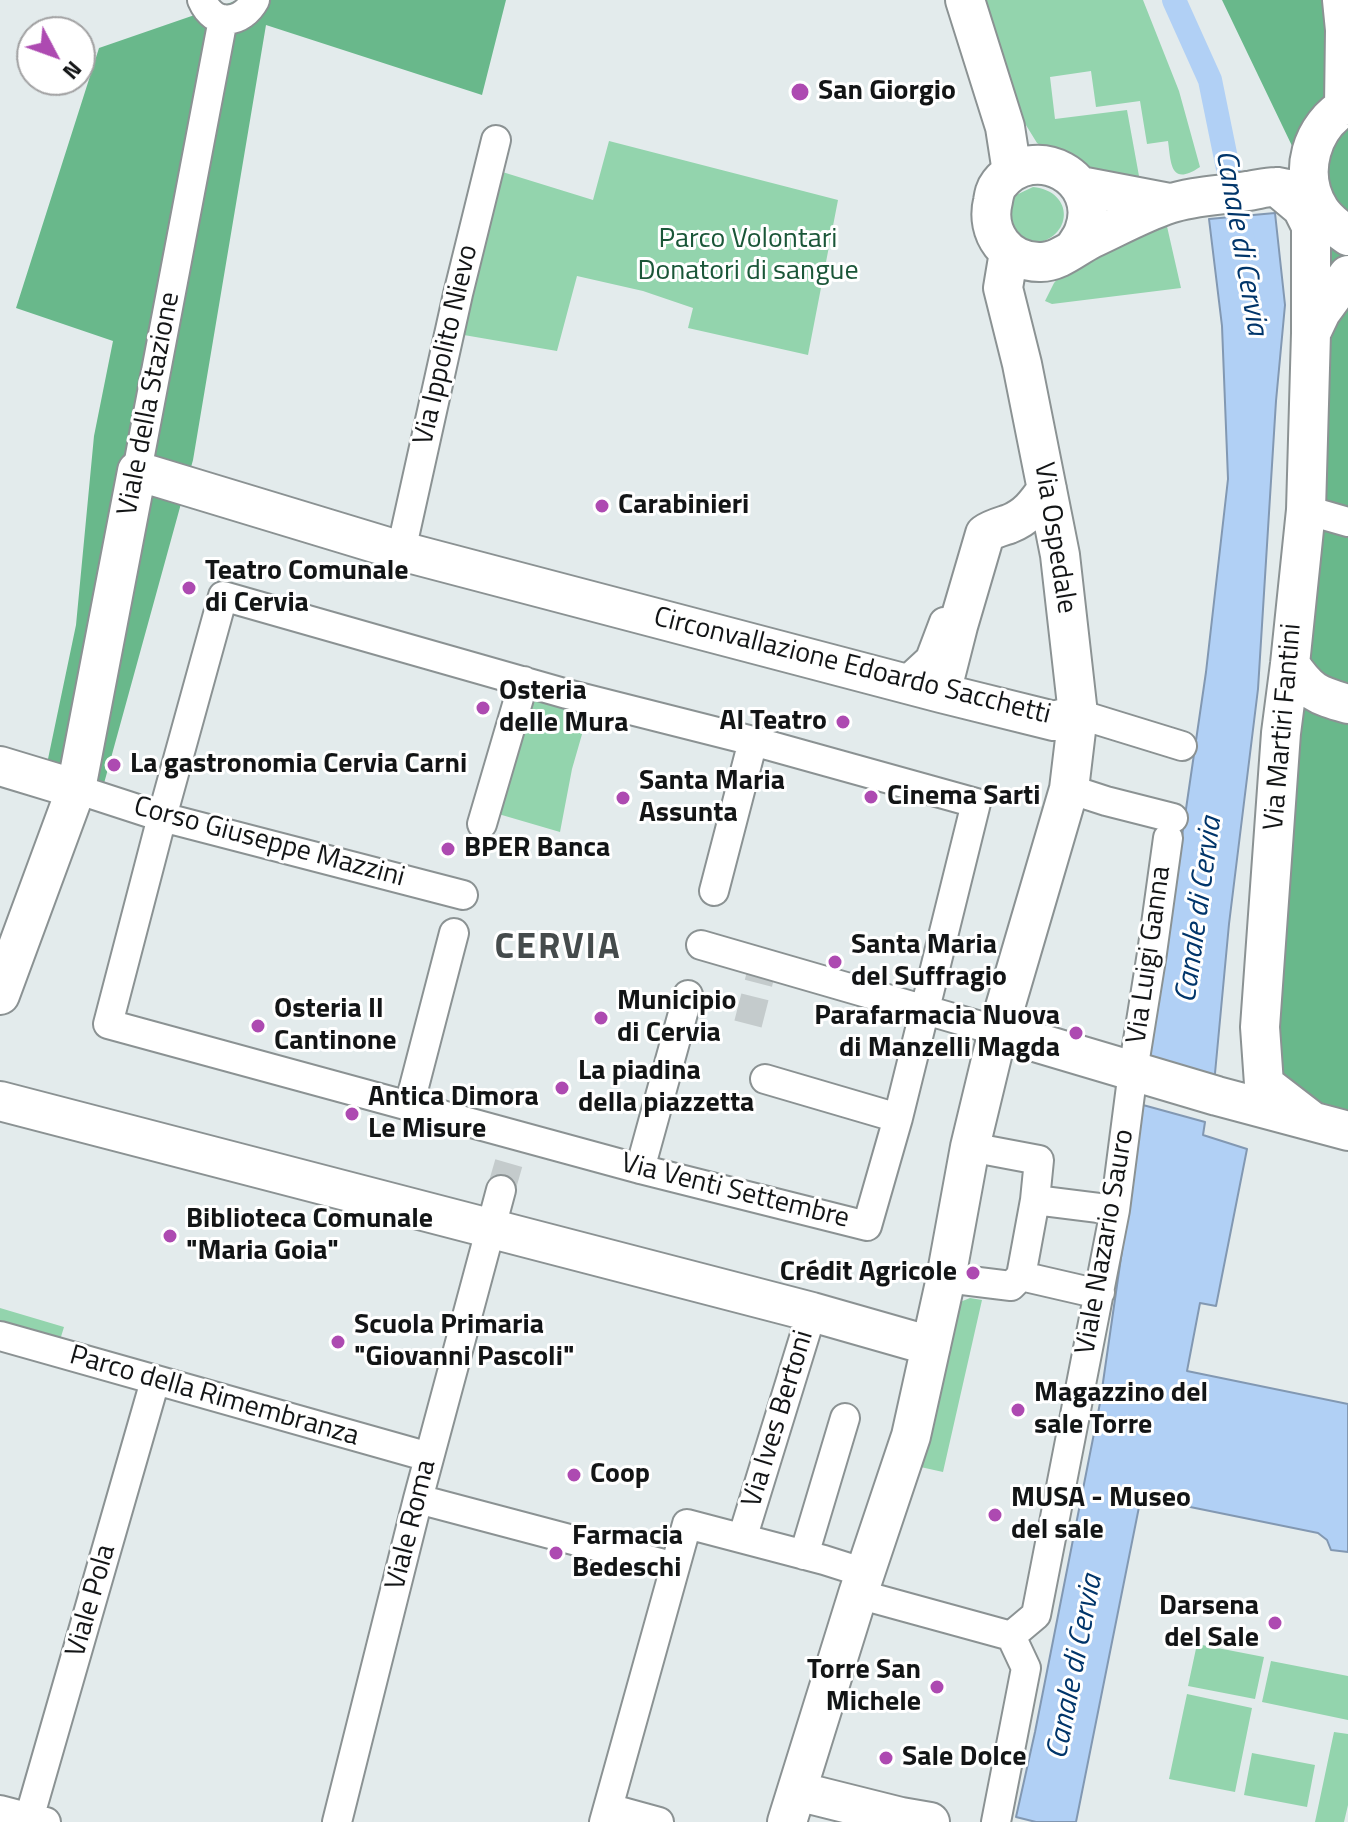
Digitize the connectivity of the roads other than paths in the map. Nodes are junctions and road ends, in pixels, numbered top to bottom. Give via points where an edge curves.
1 (202, 0) edge
2 (255, 0) edge
3 (965, 0) edge
4 (223, 19) junction
5 (1345, 22) edge
6 (1346, 106) edge
7 (496, 140) dead end
8 (1030, 168) junction
9 (1080, 186) junction
10 (1315, 201) edge
11 (1169, 203) junction
12 (1042, 254) junction
13 (1348, 275) edge
14 (1316, 322) junction
15 (137, 471) junction
16 (1047, 489) junction
17 (1306, 510) junction
18 (1013, 522) junction
19 (1348, 522) edge
20 (401, 551) junction
21 (1060, 555) junction
22 (974, 570) junction
23 (1290, 664) junction
24 (524, 681) junction
25 (904, 683) junction
26 (941, 693) junction
27 (1335, 700) edge
28 (1078, 714) junction
29 (1281, 733) junction
30 (753, 741) junction
31 (1182, 746) dead end
32 (0, 766) edge
33 (76, 789) junction
34 (1069, 789) junction
35 (162, 817) junction
36 (482, 824) dead end
37 (714, 891) dead end
38 (463, 895) dead end
39 (454, 933) dead end
40 (701, 945) dead end
41 (0, 995) edge
42 (688, 995) dead end
43 (924, 1010) junction
44 (998, 1031) junction
45 (1133, 1071) junction
46 (765, 1079) dead end
47 (0, 1101) edge
48 (409, 1106) junction
49 (898, 1118) junction
50 (1330, 1126) edge
51 (970, 1147) junction
52 (640, 1169) junction
53 (501, 1190) tunnel mouth
54 (1035, 1200) junction
55 (1115, 1210) junction
56 (491, 1229) junction
57 (1021, 1276) junction
58 (946, 1278) junction
59 (1100, 1292) junction
60 (812, 1312) junction
61 (0, 1336) edge
62 (931, 1346) junction
63 (155, 1381) junction
64 (845, 1418) dead end
65 (429, 1457) junction
66 (418, 1499) junction
67 (746, 1526) dead end
68 (804, 1555) junction
69 (675, 1567) junction
70 (862, 1583) junction
71 (1011, 1636) junction
72 (792, 1807) edge
73 (0, 1810) edge
74 (606, 1815) edge
75 (34, 1821) edge
76 (337, 1822) edge
77 (659, 1822) edge
78 (930, 1822) edge
79 (996, 1822) edge

1 - 4 street
2 - 4 street via 243,16
3 - 8 street via 1005,127
4 - 15 street, Viale della Stazione
5 - 6 street
6 - 10 street via 1326,121 1314,141
7 - 20 street, Via Ippolito Nievo
8 - 9 street via 1071,176
8 - 12 street via 995,191 992,229 996,238
9 - 11 street
9 - 12 street via 1088,215 1084,233
10 - 11 street via 1207,197
10 - 14 street via 1335,246
10 - 14 street via 1302,208 1311,226
11 - 12 street
12 - 16 street, Via Ospedale via 1003,288
13 - 14 street
14 - 17 street, Via Martiri Fantini
15 - 20 street, Circonvallazione Edoardo Sacchetti
15 - 33 street, Viale della Stazione
16 - 18 street via 1033,510
16 - 21 street, Via Ospedale
17 - 19 street
17 - 23 street, Via Martiri Fantini
18 - 21 street via 1039,533
18 - 22 street via 985,534
20 - 25 street, Circonvallazione Edoardo Sacchetti
21 - 28 street, Via Ospedale
22 - 25 street via 953,601 930,659
22 - 26 street
23 - 27 street via 1303,682
23 - 29 street, Via Martiri Fantini
24 - 30 street, Via Venti Settembre
24 - 35 street, Via Venti Settembre via 223,596
24 - 36 street
25 - 26 street, Circonvallazione Edoardo Sacchetti
26 - 28 street, Circonvallazione Edoardo Sacchetti via 1054,721
27 - 29 street via 1298,710
28 - 31 street
28 - 34 street, Circonvallazione Edoardo Sacchetti
29 - 50 street, Via Martiri Fantini via 1260,1027 1264,1084
30 - 37 street
30 - 43 street, Via Venti Settembre via 976,803
32 - 33 street
33 - 35 street, Corso Giuseppe Mazzini
33 - 41 street, Viale della Stazione
34 - 44 street, Circonvallazione Edoardo Sacchetti
34 - 45 street, Via Luigi Ganna via 1170,828
35 - 38 street, Corso Giuseppe Mazzini
35 - 48 street, Via Venti Settembre via 108,1024
39 - 48 street
40 - 43 street via 761,970
42 - 52 street
43 - 44 street
43 - 49 street, Via Venti Settembre
44 - 45 street
44 - 51 street, Circonvallazione Edoardo Sacchetti
45 - 50 street
45 - 55 street, Viale Nazario Sauro
46 - 49 street
47 - 56 street
48 - 52 street, Via Venti Settembre via 516,1140
49 - 52 street, Via Venti Settembre via 867,1226
51 - 54 street via 1039,1160
51 - 58 street, Circonvallazione Edoardo Sacchetti
53 - 56 street, Viale Roma
54 - 55 street
54 - 57 street
55 - 59 street, Viale Nazario Sauro
56 - 60 street
56 - 65 street, Viale Roma
57 - 58 street via 1011,1286
57 - 59 street
58 - 62 street, Circonvallazione Edoardo Sacchetti
59 - 71 street, Viale Nazario Sauro via 1036,1615
60 - 62 street
60 - 67 street, Via Ives Bertoni
61 - 63 street, Parco della Rimembranza
62 - 70 street, Circonvallazione Edoardo Sacchetti via 911,1436
63 - 65 street, Parco della Rimembranza
63 - 75 street, Viale Pola
64 - 68 street
65 - 66 street, Viale Roma
66 - 69 street
66 - 76 street, Viale Roma
68 - 69 street via 687,1524
68 - 70 street
69 - 74 street
70 - 71 street
70 - 72 street, Circonvallazione Edoardo Sacchetti
71 - 79 street via 1026,1668
72 - 78 street
73 - 75 street
74 - 77 street

